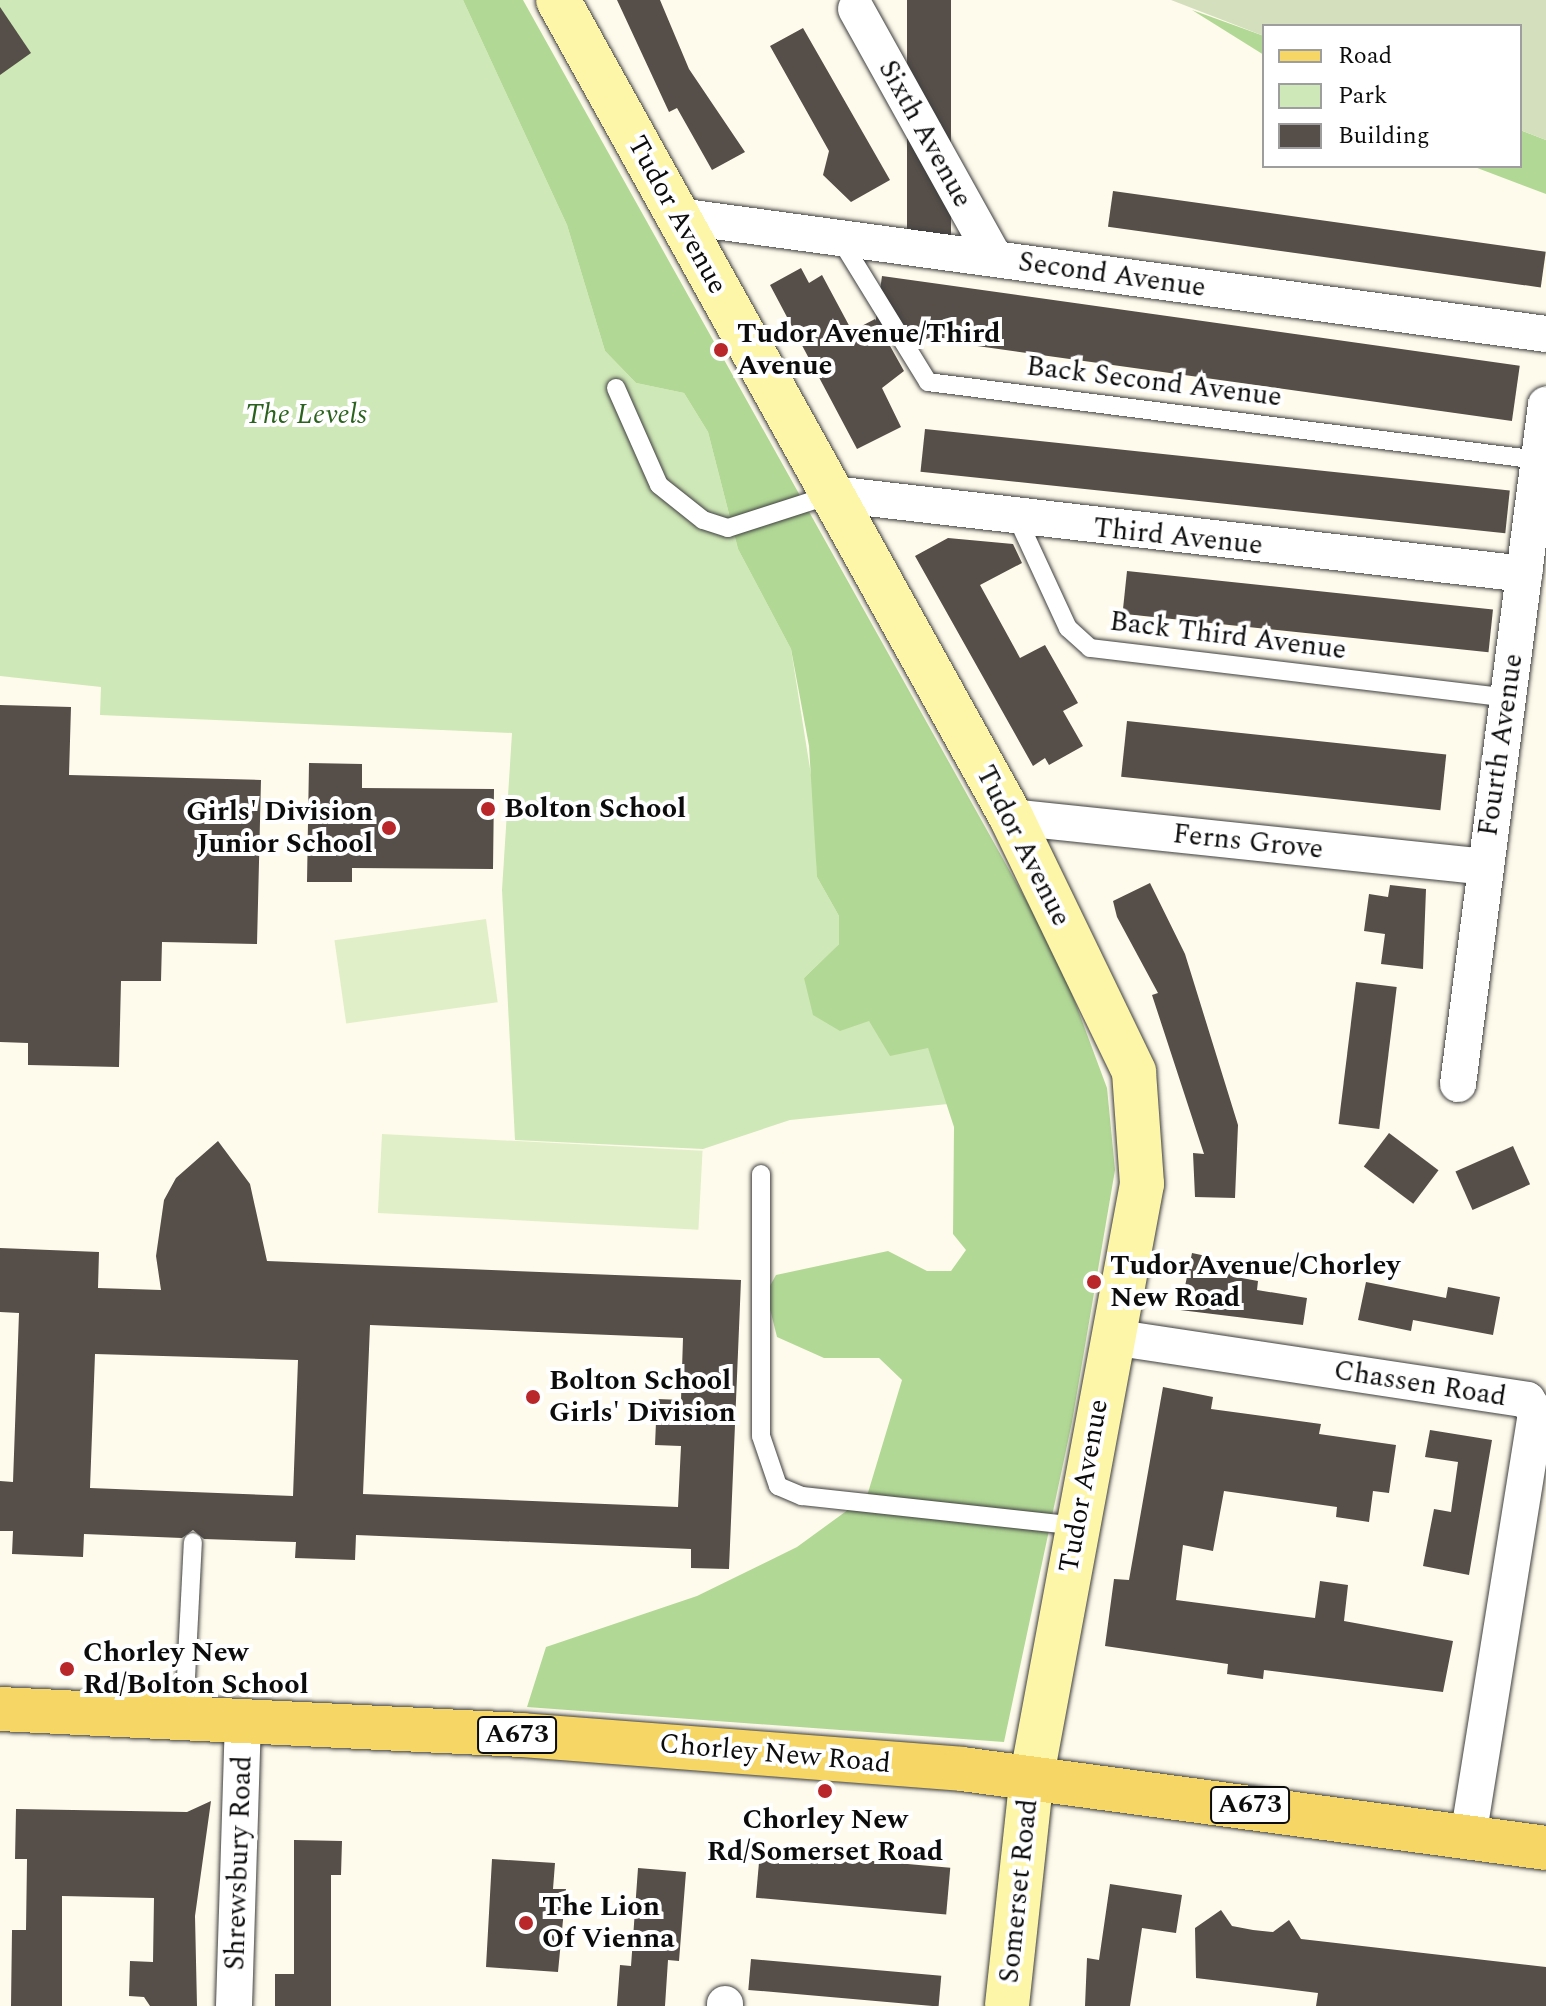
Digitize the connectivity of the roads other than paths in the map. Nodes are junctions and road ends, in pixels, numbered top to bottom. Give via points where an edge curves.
1 (558, 0) edge
2 (856, 9) dead end
3 (678, 216) junction
4 (840, 239) junction
5 (995, 259) junction
6 (1546, 334) edge
7 (616, 388) dead end
8 (1546, 405) edge
9 (1539, 460) junction
10 (833, 494) junction
11 (1018, 520) junction
12 (1524, 574) junction
13 (1532, 620) edge
14 (1507, 698) junction
15 (1011, 817) junction
16 (1484, 867) junction
17 (1458, 1084) dead end
18 (761, 1174) dead end
19 (1112, 1337) junction
20 (1077, 1526) junction
21 (193, 1542) dead end
22 (0, 1709) edge
23 (184, 1717) junction
24 (243, 1720) junction
25 (1032, 1775) junction
26 (1468, 1836) junction
27 (1546, 1848) edge
28 (234, 2006) edge
29 (1007, 2006) edge

1 - 3 main road, Tudor Avenue
2 - 5 street, Sixth Avenue
3 - 4 street, Second Avenue
3 - 10 main road, Tudor Avenue
4 - 5 street, Second Avenue
4 - 9 lane, Back Second Avenue via 928,382
5 - 6 street, Second Avenue
7 - 10 lane via 659,485 703,520 728,528
8 - 9 street, Fourth Avenue
9 - 12 street, Fourth Avenue
10 - 11 street, Third Avenue
10 - 15 main road, Tudor Avenue
11 - 12 street, Third Avenue
11 - 14 lane, Back Third Avenue via 1068,628 1090,648
12 - 13 street, Fourth Avenue
13 - 14 street, Fourth Avenue
14 - 16 street, Fourth Avenue
15 - 16 street, Ferns Grove
15 - 19 main road, Tudor Avenue via 1134,1072 1142,1184
16 - 17 street, Fourth Avenue
18 - 20 lane via 761,1436 778,1486 802,1496
19 - 20 main road, Tudor Avenue
19 - 26 street, Chassen Road via 1527,1400 1536,1413
20 - 25 main road, Tudor Avenue
21 - 23 lane
22 - 23 main road, Chorley New Road / A673
23 - 24 main road, Chorley New Road / A673
24 - 25 main road, Chorley New Road / A673
24 - 28 street, Shrewsbury Road
25 - 26 main road, Chorley New Road / A673
25 - 29 main road, Somerset Road
26 - 27 main road, Chorley New Road / A673

